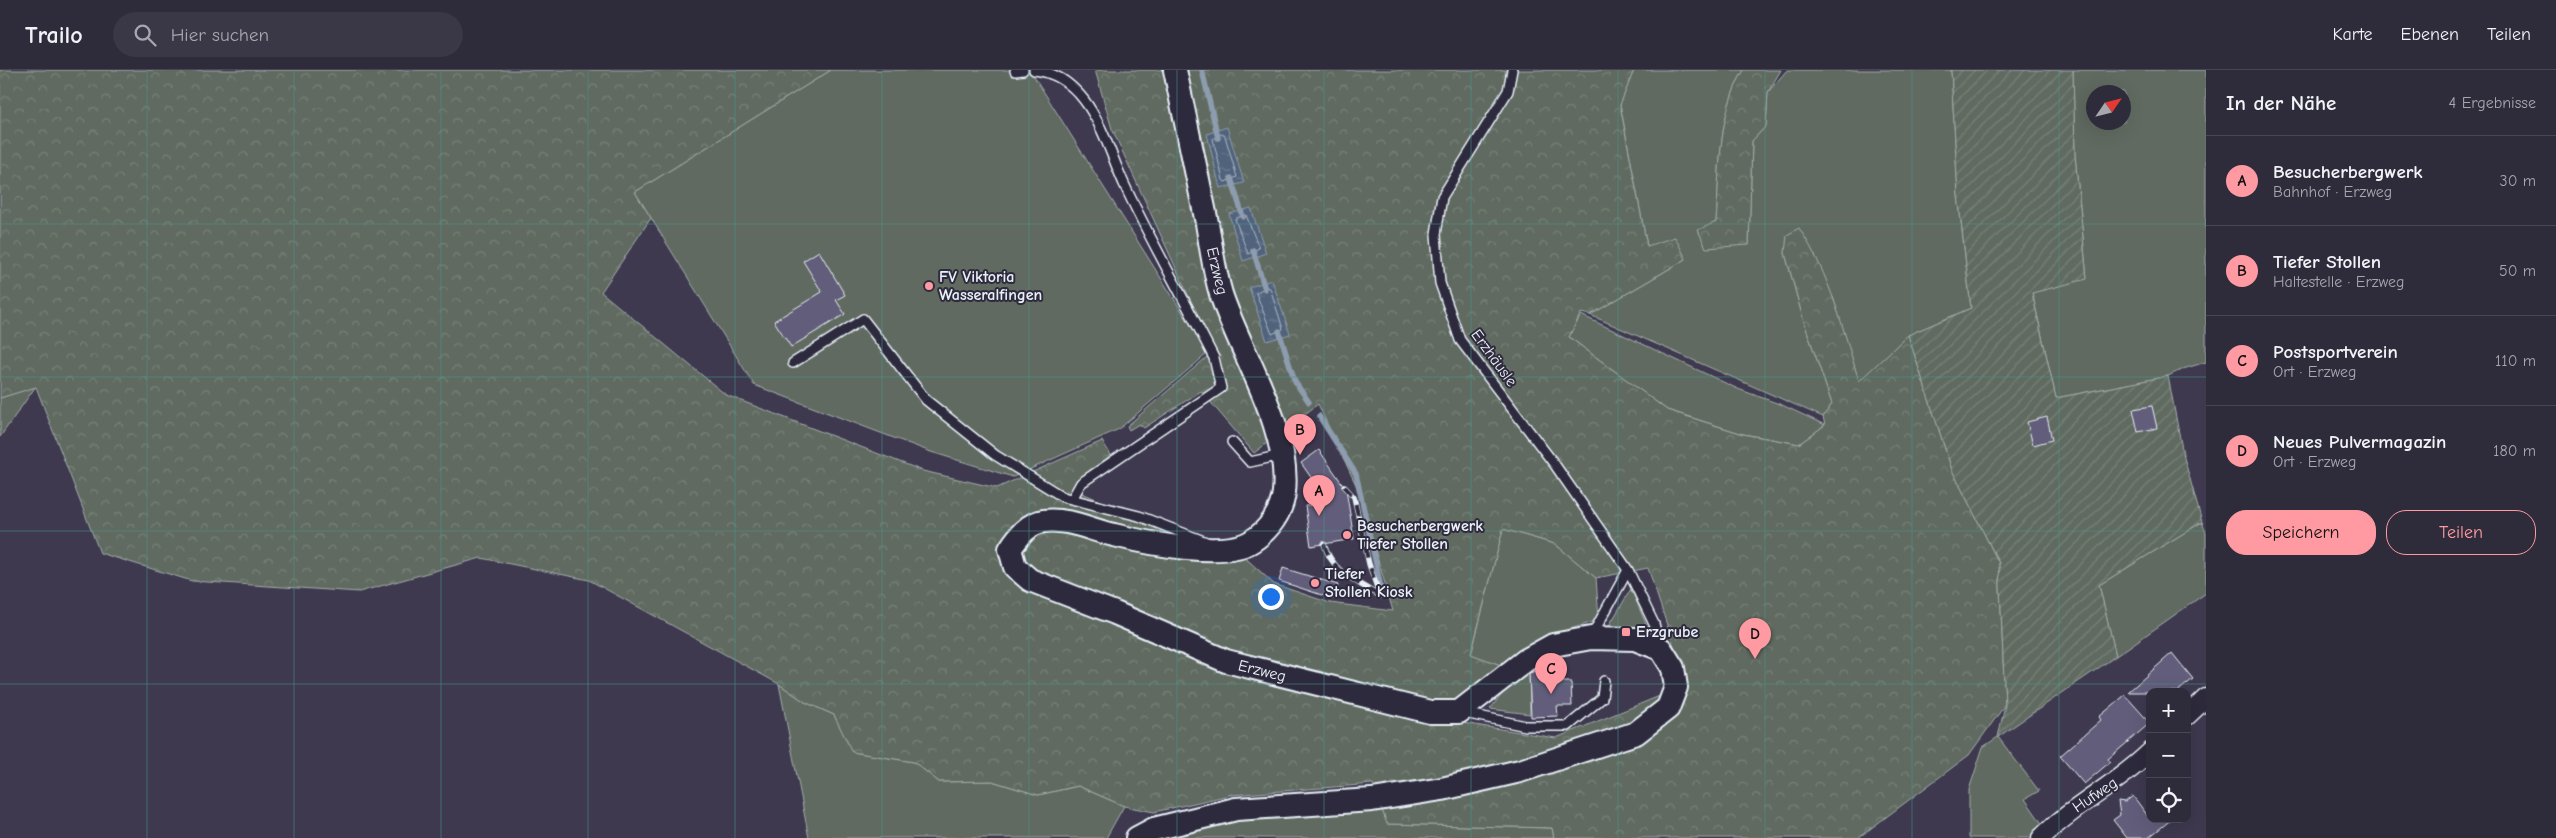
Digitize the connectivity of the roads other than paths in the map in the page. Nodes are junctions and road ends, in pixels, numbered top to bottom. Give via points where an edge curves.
1 (1034, 70) edge
2 (1176, 70) edge
3 (1512, 70) edge
4 (793, 363) dead end
5 (1232, 442) dead end
6 (1282, 455) junction
7 (1072, 499) junction
8 (1219, 548) junction
9 (1628, 570) junction
10 (1591, 638) junction
11 (1661, 649) junction
12 (1604, 682) dead end
13 (2206, 698) edge
14 (1459, 712) junction
15 (2191, 712) edge
16 (2146, 756) edge
17 (1137, 838) edge
18 (2041, 838) edge

1 - 7 lane via 1049,71 1065,81 1084,100 1214,358 1221,388 1081,483
2 - 6 street, Erzweg via 1221,293 1272,418
3 - 9 lane, Erzhäusle via 1508,91 1442,197 1436,234 1440,284 1460,340 1555,465
4 - 7 lane via 863,319 926,400 995,455 1063,497
5 - 6 lane via 1250,462
6 - 8 street, Erzweg via 1284,492 1270,526 1251,542 1230,549
7 - 8 lane via 1139,516 1196,536
8 - 14 street, Erzweg via 1181,547 1114,535 1062,520 1042,521 1020,534 1010,549 1015,567 1030,580 1116,613 1226,662 1430,712
9 - 10 lane
9 - 11 lane, Erzhäusle via 1654,624
10 - 11 street via 1635,638
10 - 14 street via 1552,645 1526,660
11 - 17 street via 1672,668 1676,687 1668,708 1636,733 1520,771 1442,789 1372,800 1236,809 1154,829
12 - 14 lane via 1602,698 1568,726 1526,726
13 - 15 street
16 - 18 street, Hufweg via 2132,770 2062,817

